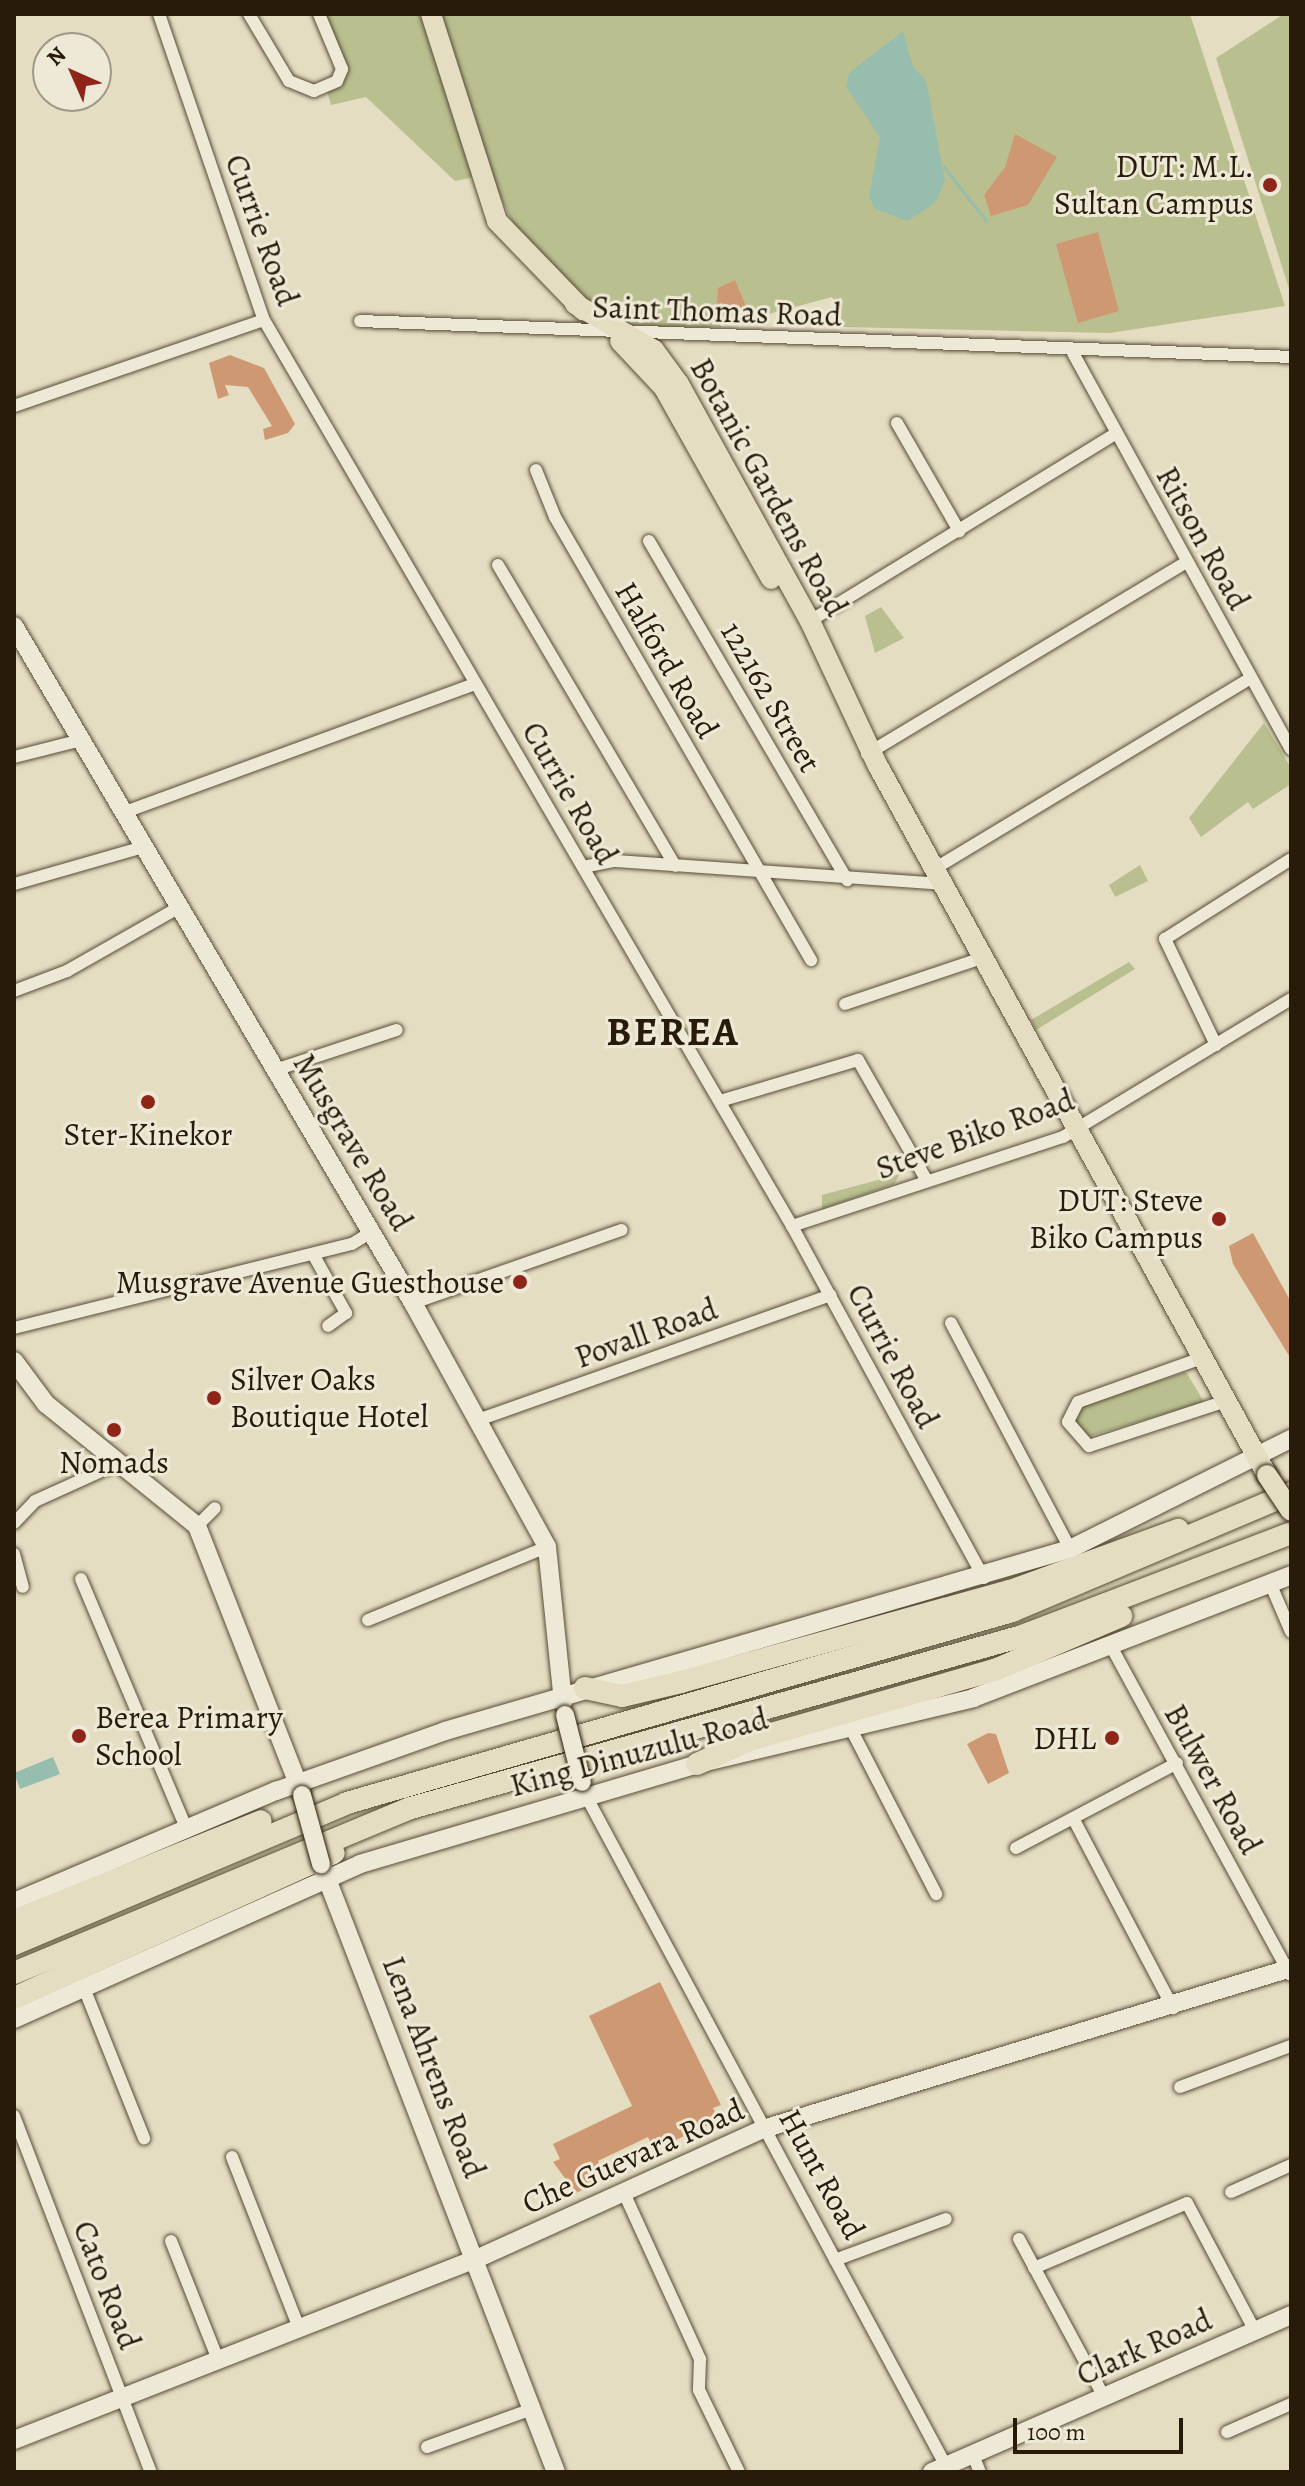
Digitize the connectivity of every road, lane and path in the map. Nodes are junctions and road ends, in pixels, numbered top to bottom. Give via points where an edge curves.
1 (159, 14) edge
2 (249, 14) edge
3 (319, 14) edge
4 (431, 14) edge
5 (264, 320) junction
6 (360, 321) dead end
7 (608, 331) junction
8 (659, 343) junction
9 (1073, 353) junction
10 (1291, 357) edge
11 (14, 406) edge
12 (897, 423) dead end
13 (1115, 434) junction
14 (536, 470) dead end
15 (959, 531) junction
16 (649, 541) dead end
17 (1187, 562) junction
18 (498, 565) dead end
19 (810, 621) junction
20 (14, 626) edge
21 (1251, 678) junction
22 (475, 684) junction
23 (81, 740) junction
24 (1291, 749) edge
25 (14, 757) edge
26 (873, 757) junction
27 (125, 812) junction
28 (143, 847) junction
29 (1291, 859) edge
30 (675, 866) junction
31 (583, 867) junction
32 (761, 874) junction
33 (938, 877) junction
34 (847, 880) junction
35 (14, 884) edge
36 (178, 908) junction
37 (982, 958) junction
38 (811, 960) dead end
39 (15, 992) edge
40 (1291, 999) edge
41 (845, 1004) dead end
42 (397, 1030) dead end
43 (1216, 1045) junction
44 (275, 1070) junction
45 (720, 1101) junction
46 (1076, 1130) junction
47 (927, 1181) junction
48 (792, 1226) junction
49 (622, 1230) dead end
50 (371, 1232) junction
51 (313, 1254) junction
52 (831, 1295) junction
53 (413, 1303) junction
54 (951, 1323) dead end
55 (328, 1326) dead end
56 (14, 1328) edge
57 (1199, 1359) junction
58 (14, 1361) edge
59 (1223, 1402) junction
60 (478, 1420) junction
61 (1291, 1439) edge
62 (119, 1463) junction
63 (1261, 1467) junction
64 (1291, 1493) edge
65 (215, 1508) dead end
66 (1291, 1511) edge
67 (1253, 1512) junction
68 (14, 1523) edge
69 (197, 1526) junction
70 (1285, 1536) edge
71 (547, 1547) junction
72 (1070, 1549) junction
73 (14, 1554) edge
74 (1291, 1575) edge
75 (984, 1578) junction
76 (81, 1579) dead end
77 (1270, 1583) junction
78 (23, 1587) dead end
79 (368, 1620) dead end
80 (1291, 1632) edge
81 (1112, 1648) junction
82 (585, 1688) junction
83 (561, 1693) junction
84 (851, 1729) junction
85 (1177, 1763) junction
86 (697, 1764) junction
87 (442, 1773) junction
88 (300, 1788) junction
89 (584, 1788) junction
90 (481, 1789) junction
91 (1073, 1818) junction
92 (186, 1827) junction
93 (1016, 1848) dead end
94 (324, 1871) junction
95 (936, 1894) dead end
96 (14, 1902) edge
97 (14, 1921) edge
98 (14, 1944) edge
99 (1290, 1971) edge
100 (14, 1973) edge
101 (84, 1988) junction
102 (14, 1998) edge
103 (1173, 2008) junction
104 (14, 2019) edge
105 (1291, 2046) edge
106 (1180, 2087) dead end
107 (14, 2116) edge
108 (763, 2129) junction
109 (144, 2138) dead end
110 (232, 2157) dead end
111 (1291, 2165) edge
112 (1231, 2192) dead end
113 (624, 2193) junction
114 (946, 2219) dead end
115 (1019, 2239) dead end
116 (171, 2241) dead end
117 (474, 2260) junction
118 (835, 2260) junction
119 (1034, 2268) junction
120 (1291, 2315) edge
121 (299, 2328) junction
122 (1255, 2331) junction
123 (218, 2360) junction
124 (1104, 2397) junction
125 (121, 2398) junction
126 (1289, 2405) edge
127 (532, 2409) junction
128 (1227, 2432) dead end
129 (14, 2440) edge
130 (427, 2447) dead end
131 (977, 2463) edge
132 (939, 2469) edge
133 (151, 2472) edge
134 (556, 2472) edge
135 (739, 2472) edge

1 - 5 street, Currie Road
2 - 3 street via 289,81 314,91 325,90 342,69
4 - 7 main road, Botanic Gardens Road via 497,221 575,304
5 - 11 street
5 - 22 street, Currie Road
6 - 7 street, Saint Thomas Road
7 - 8 main road, Botanic Gardens Road
7 - 26 main road, Botanic Gardens Road via 664,388
8 - 9 street, Saint Thomas Road
8 - 19 main road, Botanic Gardens Road
9 - 10 street, Saint Thomas Road
9 - 13 street, Ritson Road
12 - 15 street
13 - 15 street
13 - 17 street, Ritson Road
14 - 32 street, Halford Road via 555,517
15 - 19 street
16 - 34 street, 122162 Street
17 - 21 street, Ritson Road
17 - 26 street
18 - 30 street
19 - 26 main road, Botanic Gardens Road
20 - 23 main road, Musgrave Road
21 - 24 street, Ritson Road
21 - 33 street
22 - 27 street
22 - 31 street, Currie Road
23 - 25 street
23 - 27 main road, Musgrave Road
26 - 33 main road, Botanic Gardens Road
27 - 28 main road, Musgrave Road
28 - 35 street
28 - 36 main road, Musgrave Road
29 - 43 street via 1171,933 1166,950
30 - 31 street via 615,861
30 - 32 street
31 - 45 street, Currie Road
32 - 34 street
32 - 38 street, Halford Road
33 - 34 street
33 - 37 main road, Botanic Gardens Road
36 - 39 street
36 - 44 main road, Musgrave Road
37 - 41 street
37 - 46 main road, Botanic Gardens Road
40 - 43 street, Steve Biko Road
42 - 44 street
43 - 46 street, Steve Biko Road
44 - 50 main road, Musgrave Road
45 - 47 street via 860,1061
45 - 48 street, Currie Road
46 - 47 street, Steve Biko Road
46 - 57 main road, Botanic Gardens Road
47 - 48 street, Steve Biko Road
48 - 52 street, Currie Road
49 - 53 street
50 - 51 street
50 - 53 main road, Musgrave Road
51 - 55 street via 346,1313
51 - 56 street
52 - 60 street, Povall Road
52 - 75 street, Currie Road
53 - 60 main road, Musgrave Road
54 - 72 street
57 - 59 main road, Botanic Gardens Road
57 - 59 street via 1078,1402 1068,1422 1089,1446
58 - 62 main road via 46,1404
59 - 63 main road, Botanic Gardens Road
60 - 71 main road, Musgrave Road
61 - 63 main road
62 - 68 street via 35,1501
62 - 69 main road
63 - 66 main road, Botanic Gardens Road, bridge
63 - 72 main road
64 - 67 highway
65 - 69 street
67 - 82 highway via 1204,1521 1010,1591 681,1682 622,1696
67 - 87 highway via 1012,1611
69 - 88 main road, Lena Ahrens Road
70 - 86 highway via 1236,1566 997,1669 750,1740
70 - 90 highway via 1019,1637
71 - 79 street
71 - 83 main road, Musgrave Road
72 - 75 main road
73 - 78 street
74 - 77 main road, King Dinuzulu Road
75 - 82 main road
76 - 92 street
77 - 80 street
77 - 81 main road, King Dinuzulu Road
81 - 84 main road, King Dinuzulu Road via 973,1698
81 - 85 street, Bulwer Road
82 - 83 main road
83 - 88 main road
83 - 89 main road, Musgrave Road, bridge
84 - 86 main road, King Dinuzulu Road
84 - 95 street
85 - 91 street
85 - 99 street, Bulwer Road
86 - 89 main road, King Dinuzulu Road
87 - 97 highway via 279,1815
87 - 98 highway via 281,1827
88 - 92 main road
88 - 94 main road, Lena Ahrens Road, bridge
89 - 94 main road, King Dinuzulu Road
89 - 108 street, Hunt Road
90 - 100 highway via 329,1838
90 - 102 highway
91 - 93 street
91 - 103 street
92 - 96 main road
94 - 101 main road, King Dinuzulu Road
94 - 117 main road, Lena Ahrens Road
99 - 103 main road, Che Guevara Road
101 - 104 main road, King Dinuzulu Road
101 - 109 street
103 - 108 main road, Che Guevara Road
105 - 106 street
107 - 125 street, Cato Road
108 - 113 main road, Che Guevara Road
108 - 118 street, Hunt Road
110 - 121 street
111 - 112 street
113 - 117 main road, Che Guevara Road
113 - 135 street via 700,2359 699,2390
114 - 118 street
115 - 119 street
116 - 123 street
117 - 121 main road, Che Guevara Road
117 - 127 main road, Lena Ahrens Road
118 - 132 street, Hunt Road
119 - 122 street via 1187,2203
119 - 124 street
120 - 122 main road, Clark Road
121 - 123 main road, Che Guevara Road
122 - 124 main road, Clark Road
123 - 125 main road, Che Guevara Road
124 - 131 main road, Clark Road
125 - 129 main road, Che Guevara Road
125 - 133 street, Cato Road
126 - 128 street
127 - 130 street
127 - 134 main road, Lena Ahrens Road
131 - 132 main road, Clark Road

